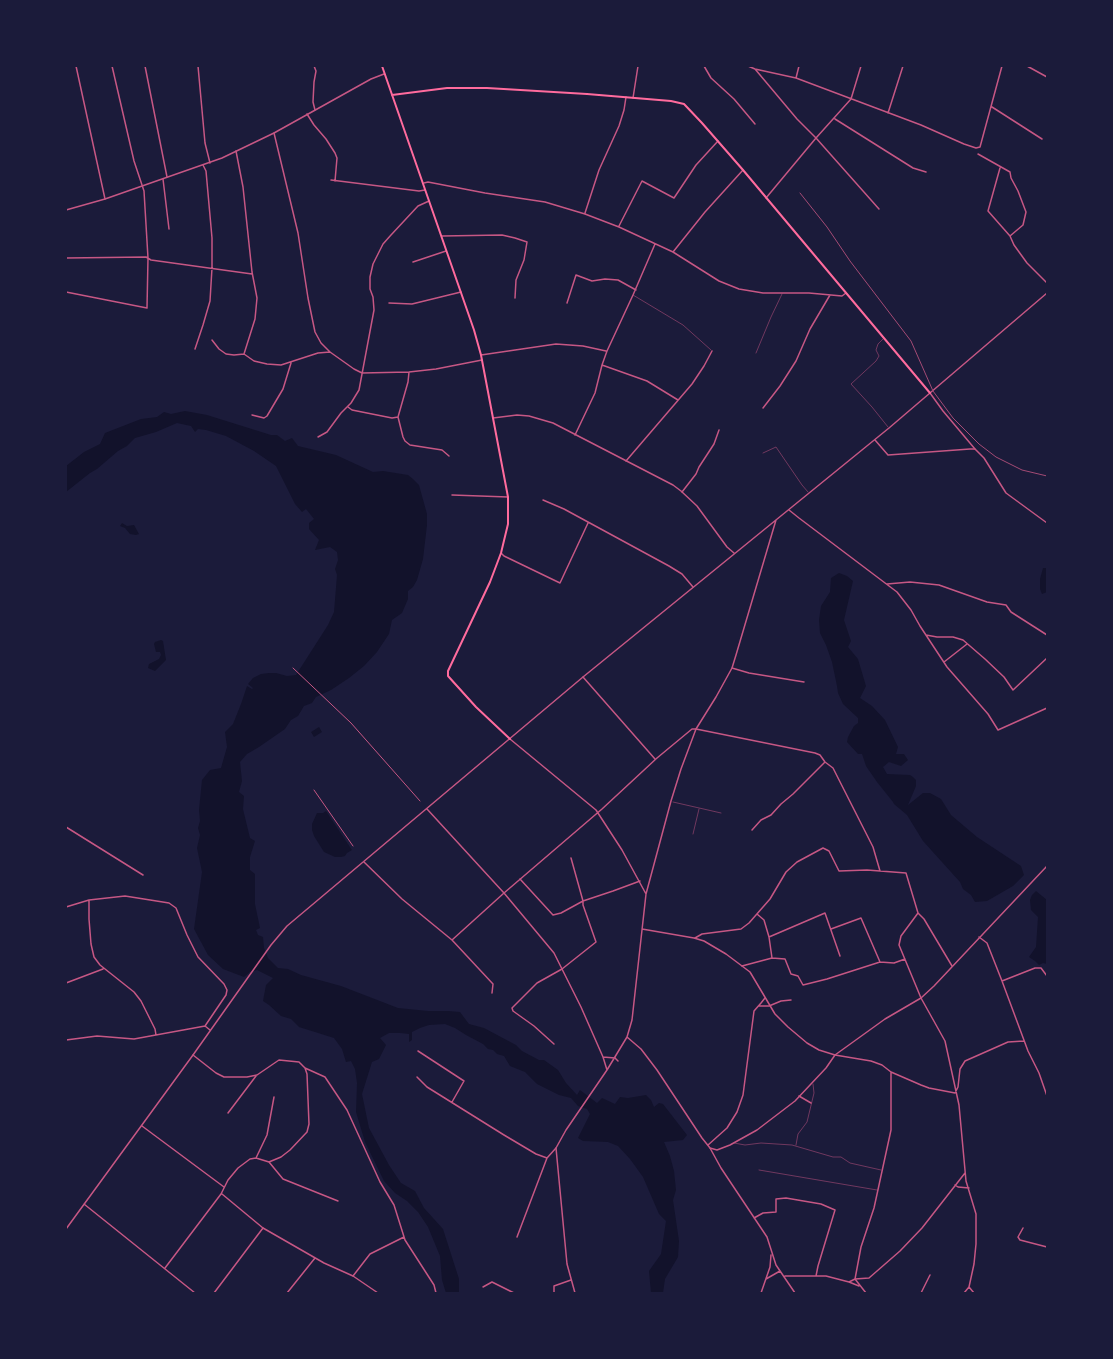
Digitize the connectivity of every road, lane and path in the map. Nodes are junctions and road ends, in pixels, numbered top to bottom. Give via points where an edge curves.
1 (77, 66) edge
2 (112, 66) edge
3 (145, 66) edge
4 (198, 66) edge
5 (314, 66) edge
6 (382, 66) edge
7 (386, 66) edge
8 (638, 66) edge
9 (704, 66) edge
10 (748, 66) edge
11 (799, 66) edge
12 (861, 66) edge
13 (903, 66) edge
14 (1002, 66) edge
15 (1027, 66) edge
16 (383, 69) junction
17 (755, 69) junction
18 (384, 74) junction
19 (1047, 77) edge
20 (796, 78) junction
21 (392, 95) junction
22 (626, 97) junction
23 (633, 98) junction
24 (851, 99) junction
25 (992, 107) junction
26 (315, 110) junction
27 (888, 113) junction
28 (307, 114) junction
29 (834, 118) junction
30 (755, 124) dead end
31 (274, 133) junction
32 (816, 138) junction
33 (1042, 139) dead end
34 (718, 141) junction
35 (236, 151) junction
36 (978, 154) dead end
37 (210, 163) junction
38 (203, 165) junction
39 (1000, 168) junction
40 (743, 170) junction
41 (926, 172) dead end
42 (167, 177) junction
43 (163, 179) junction
44 (331, 180) dead end
45 (335, 181) junction
46 (423, 183) junction
47 (142, 186) junction
48 (425, 190) junction
49 (766, 198) junction
50 (105, 199) junction
51 (429, 201) junction
52 (879, 209) dead end
53 (66, 210) edge
54 (585, 214) junction
55 (619, 227) junction
56 (168, 229) dead end
57 (441, 236) junction
58 (1010, 236) junction
59 (655, 244) junction
60 (446, 251) junction
61 (673, 252) junction
62 (66, 258) edge
63 (148, 258) junction
64 (413, 262) dead end
65 (212, 268) junction
66 (253, 274) junction
67 (1047, 284) edge
68 (636, 290) junction
69 (66, 292) edge
70 (461, 292) junction
71 (846, 292) junction
72 (1047, 293) edge
73 (782, 294) junction
74 (633, 295) junction
75 (830, 295) junction
76 (515, 298) dead end
77 (389, 303) dead end
78 (567, 303) dead end
79 (884, 338) junction
80 (212, 340) dead end
81 (195, 349) dead end
82 (607, 351) junction
83 (712, 351) joint
84 (330, 352) junction
85 (756, 353) dead end
86 (244, 354) junction
87 (481, 355) junction
88 (482, 360) junction
89 (291, 363) junction
90 (602, 365) junction
91 (409, 372) junction
92 (362, 373) junction
93 (930, 393) junction
94 (678, 400) junction
95 (347, 407) junction
96 (762, 408) dead end
97 (252, 415) dead end
98 (398, 417) junction
99 (493, 418) junction
100 (889, 428) junction
101 (719, 430) dead end
102 (574, 435) junction
103 (318, 437) dead end
104 (875, 440) junction
105 (975, 449) junction
106 (763, 453) dead end
107 (449, 456) dead end
108 (626, 461) junction
109 (682, 492) junction
110 (809, 493) junction
111 (452, 495) dead end
112 (508, 497) junction
113 (543, 500) dead end
114 (789, 510) junction
115 (776, 520) junction
116 (588, 523) junction
117 (1047, 523) edge
118 (501, 553) junction
119 (734, 553) junction
120 (887, 584) junction
121 (693, 587) junction
122 (926, 635) junction
123 (1047, 635) edge
124 (967, 644) junction
125 (1047, 658) edge
126 (944, 662) junction
127 (293, 668) dead end
128 (732, 668) junction
129 (583, 678) junction
130 (804, 682) dead end
131 (1047, 708) edge
132 (696, 729) junction
133 (510, 739) junction
134 (655, 759) junction
135 (825, 762) junction
136 (314, 790) dead end
137 (420, 801) dead end
138 (672, 801) junction
139 (700, 808) junction
140 (427, 809) junction
141 (598, 812) junction
142 (722, 814) dead end
143 (66, 827) edge
144 (752, 830) dead end
145 (694, 834) dead end
146 (353, 846) dead end
147 (571, 858) dead end
148 (364, 862) junction
149 (1047, 866) edge
150 (880, 871) junction
151 (144, 875) dead end
152 (520, 879) junction
153 (640, 881) junction
154 (504, 893) junction
155 (646, 894) junction
156 (89, 900) junction
157 (583, 901) junction
158 (66, 907) edge
159 (918, 913) junction
160 (757, 914) junction
161 (642, 929) junction
162 (831, 929) junction
163 (769, 937) junction
164 (979, 937) junction
165 (694, 938) junction
166 (452, 940) junction
167 (840, 956) dead end
168 (772, 958) junction
169 (905, 959) junction
170 (880, 962) junction
171 (742, 966) junction
172 (952, 966) junction
173 (104, 969) junction
174 (562, 969) junction
175 (1047, 976) edge
176 (1002, 981) junction
177 (66, 983) edge
178 (492, 993) dead end
179 (765, 998) junction
180 (921, 998) junction
181 (790, 1000) dead end
182 (759, 1006) junction
183 (770, 1006) junction
184 (205, 1026) junction
185 (210, 1030) junction
186 (156, 1035) junction
187 (627, 1037) junction
188 (66, 1040) edge
189 (1024, 1041) junction
190 (554, 1044) dead end
191 (418, 1051) dead end
192 (193, 1055) junction
193 (835, 1055) junction
194 (603, 1057) junction
195 (615, 1058) junction
196 (618, 1061) dead end
197 (305, 1068) junction
198 (607, 1070) junction
199 (891, 1072) junction
200 (256, 1075) junction
201 (417, 1077) dead end
202 (813, 1083) junction
203 (955, 1093) junction
204 (799, 1096) junction
205 (1047, 1096) edge
206 (274, 1097) dead end
207 (452, 1102) junction
208 (811, 1103) junction
209 (228, 1113) dead end
210 (142, 1126) junction
211 (733, 1143) junction
212 (708, 1145) junction
213 (796, 1146) junction
214 (556, 1148) junction
215 (710, 1148) junction
216 (256, 1158) junction
217 (547, 1158) junction
218 (269, 1162) junction
219 (759, 1170) dead end
220 (882, 1170) junction
221 (966, 1172) junction
222 (955, 1185) junction
223 (224, 1188) junction
224 (969, 1188) junction
225 (878, 1190) junction
226 (221, 1194) junction
227 (338, 1201) dead end
228 (84, 1204) junction
229 (754, 1218) junction
230 (264, 1228) junction
231 (1023, 1228) dead end
232 (66, 1229) edge
233 (404, 1237) junction
234 (517, 1237) dead end
235 (1047, 1247) edge
236 (772, 1253) junction
237 (315, 1258) junction
238 (165, 1268) junction
239 (780, 1270) junction
240 (930, 1275) dead end
241 (353, 1276) junction
242 (784, 1276) junction
243 (816, 1276) junction
244 (766, 1279) junction
245 (855, 1279) junction
246 (571, 1280) junction
247 (849, 1282) junction
248 (483, 1287) dead end
249 (861, 1287) junction
250 (969, 1287) junction
251 (195, 1293) edge
252 (214, 1293) edge
253 (287, 1293) edge
254 (378, 1293) edge
255 (436, 1293) edge
256 (514, 1293) edge
257 (554, 1293) edge
258 (575, 1293) edge
259 (761, 1293) edge
260 (795, 1293) edge
261 (866, 1293) edge
262 (921, 1293) edge
263 (964, 1293) edge
264 (974, 1293) edge

1 - 50 street
2 - 47 street
3 - 42 street
4 - 37 street via 205,143
5 - 26 street
6 - 16 main road
7 - 16 street
8 - 23 street
9 - 30 street via 711,78 734,99
10 - 17 street
11 - 20 street
12 - 24 street
13 - 27 street
14 - 25 street
15 - 19 street
16 - 18 main road
17 - 20 street
17 - 32 street
18 - 21 main road
18 - 26 street
20 - 24 street
21 - 22 main road via 430,89 465,88
21 - 46 main road
22 - 23 main road
22 - 54 street via 619,126 599,170
23 - 34 main road via 684,104
24 - 27 street
24 - 29 street
25 - 27 street via 980,147 976,148
25 - 33 street
26 - 28 street
28 - 31 street
28 - 45 street via 335,153
29 - 32 street
29 - 41 street via 903,163
31 - 35 street
31 - 84 street via 298,234 316,332 321,343
32 - 49 street
32 - 52 street
34 - 40 main road
34 - 55 street via 696,165 674,198 642,181
35 - 37 street
35 - 66 street via 243,187
36 - 39 street
37 - 38 street
38 - 42 street
38 - 65 street via 206,171 212,238
39 - 58 street via 988,211
39 - 58 street via 1010,172 1026,212 1023,225
40 - 49 main road
40 - 61 street
42 - 43 street
43 - 47 street
43 - 56 street
44 - 45 street
45 - 48 street
46 - 48 main road
46 - 54 street via 545,202
47 - 50 street
47 - 63 street
48 - 51 main road
49 - 71 main road
50 - 53 street
51 - 57 main road
51 - 92 street via 418,206 390,235 373,264 370,284 374,310
54 - 55 street
55 - 59 street
57 - 60 main road
57 - 76 street via 502,236 527,242 524,260 516,280
58 - 67 street via 1027,263
59 - 61 street
59 - 68 street
60 - 64 street
60 - 70 main road
61 - 73 street via 739,289 756,293
62 - 63 street
63 - 65 street
63 - 69 street via 147,308
65 - 66 street
65 - 81 street via 210,301
66 - 86 street via 258,298
68 - 74 street
68 - 78 street via 618,280 592,281 576,275
70 - 77 street via 412,304
70 - 87 main road
71 - 75 street via 842,296
71 - 79 main road
72 - 93 street
73 - 75 street
73 - 85 lane
74 - 82 street
74 - 83 lane via 683,325
75 - 96 street via 796,361
79 - 93 main road
79 - 100 lane via 878,344 876,350 879,356 876,361 851,384
80 - 86 street via 226,354
82 - 87 street via 556,344
82 - 90 street
83 - 94 street via 696,379
84 - 89 street via 318,353
84 - 92 street
86 - 89 street via 267,364
87 - 88 main road
88 - 91 street
88 - 99 main road
89 - 97 street via 283,389 267,416 264,418
90 - 94 street via 647,381
90 - 102 street via 595,392
91 - 92 street
91 - 98 street
92 - 95 street via 357,395
93 - 100 street
93 - 105 street
94 - 108 street
95 - 98 street via 392,418
95 - 103 street via 327,432
98 - 107 street via 401,432 410,445 442,450
99 - 102 street via 529,416 553,423
99 - 112 main road
100 - 104 street
101 - 109 street via 714,444
102 - 108 street
104 - 105 street via 888,455
104 - 110 street
105 - 117 street via 984,458 1006,493
106 - 110 lane via 776,447
108 - 109 street
109 - 119 street via 697,506
110 - 114 street
111 - 112 street
112 - 118 main road via 508,524
113 - 116 street
114 - 115 street
114 - 120 street
115 - 119 street
115 - 128 street
116 - 118 street via 560,583
116 - 121 street via 670,566 682,574
118 - 133 main road via 448,676
119 - 121 street
120 - 122 street via 911,610
120 - 123 street via 910,582 939,585 987,602 1006,605 1011,612
121 - 129 street
122 - 124 street via 953,637
122 - 126 street
124 - 125 street via 985,658 1013,690
124 - 126 street
126 - 131 street via 988,714 998,730
127 - 137 street via 351,723
128 - 130 street
128 - 132 street
129 - 133 street
129 - 134 street
132 - 134 street via 692,729
132 - 135 street via 815,752
132 - 138 street
133 - 140 street
133 - 141 street
134 - 141 street
135 - 144 street
135 - 150 street via 833,768 873,847
136 - 146 street
138 - 139 lane
138 - 155 street
139 - 142 lane
139 - 145 lane
140 - 148 street
140 - 154 street
141 - 152 street
141 - 153 street
143 - 151 street
147 - 157 street
148 - 166 street via 402,899
148 - 185 street via 287,926
149 - 164 street
150 - 159 street via 906,873
150 - 160 street via 839,871 829,851 823,848 797,862 786,872 770,899
152 - 154 street
152 - 157 street via 553,915
153 - 155 street
153 - 157 street
154 - 166 street
154 - 174 street via 554,953
155 - 161 street
156 - 158 street
156 - 173 street via 91,944 94,957
156 - 184 street via 125,896 169,903 176,908 198,958 227,990
157 - 174 street via 596,942
159 - 169 street via 901,936 899,945
159 - 172 street
160 - 163 street via 764,920
160 - 165 street via 741,929 702,934
161 - 165 street
161 - 187 street via 632,1020
162 - 163 street via 825,913
162 - 167 street
162 - 170 street via 861,918
163 - 168 street
164 - 172 street
164 - 176 street via 987,943
165 - 171 street via 704,941
166 - 178 street via 493,984
168 - 170 street via 785,959 791,974 798,976 803,985
168 - 171 street
169 - 170 street via 894,963
169 - 180 street
171 - 179 street via 750,972
172 - 180 street
173 - 177 street
173 - 186 street via 141,1000
174 - 190 street via 537,983 512,1008 512,1011
174 - 194 street
175 - 176 street via 1040,968 1035,968
176 - 189 street
179 - 182 street
179 - 183 street
180 - 193 street via 885,1019
180 - 203 street via 945,1041
181 - 183 street
182 - 183 street
182 - 212 street via 754,1011 743,1095 737,1112 727,1128
183 - 193 street via 775,1014 808,1043
184 - 185 street
184 - 186 street
185 - 192 street
186 - 188 street via 134,1039 97,1036
187 - 195 street
187 - 212 street via 641,1049 657,1070
189 - 203 street via 1008,1042 965,1061 960,1069
189 - 205 street
191 - 207 street via 464,1081
192 - 200 street via 224,1077
192 - 210 street
193 - 199 street via 871,1061
193 - 202 street
194 - 195 street
194 - 198 street
195 - 196 street
195 - 198 street
197 - 200 street via 299,1062 279,1060
197 - 218 street via 309,1098 307,1132 290,1150
197 - 233 street via 325,1077 347,1110 380,1182 394,1205
198 - 214 street
199 - 203 street via 929,1088
199 - 220 street via 891,1130
200 - 209 street
201 - 207 street via 427,1087
202 - 204 street
202 - 208 lane
203 - 221 street via 959,1105
204 - 208 street
204 - 211 street via 757,1130
206 - 216 street via 267,1136
207 - 217 street via 536,1154
208 - 213 lane via 807,1122 798,1134
210 - 223 street
210 - 228 street
211 - 213 lane
211 - 215 street via 717,1150
212 - 215 street
213 - 220 lane
214 - 217 street
214 - 246 street via 567,1264
215 - 229 street
216 - 218 street
216 - 223 street via 250,1159 238,1168
217 - 234 street
218 - 227 street via 283,1179
219 - 225 lane
220 - 225 street
221 - 222 street
221 - 224 street
222 - 224 street
222 - 245 street via 922,1228 900,1251 869,1278
223 - 226 street
224 - 250 street via 976,1214 976,1244
225 - 245 street via 861,1247
226 - 230 street
226 - 238 street
228 - 232 street
228 - 238 street
229 - 236 street via 767,1237
229 - 243 street via 763,1213 776,1212 776,1199 786,1198 821,1204 835,1210
230 - 237 street
230 - 252 street
231 - 235 street via 1018,1237 1020,1240
233 - 241 street via 370,1254
233 - 255 street via 434,1285
236 - 239 street
236 - 244 street
237 - 241 street
237 - 253 street
238 - 251 street
239 - 242 street
239 - 244 street
240 - 262 street
241 - 254 street
242 - 243 street
242 - 260 street
243 - 247 street
244 - 259 street
245 - 247 street
245 - 249 street
246 - 257 street via 554,1286
246 - 258 street
247 - 249 street
248 - 256 street via 492,1282
249 - 261 street
250 - 263 street
250 - 264 street

